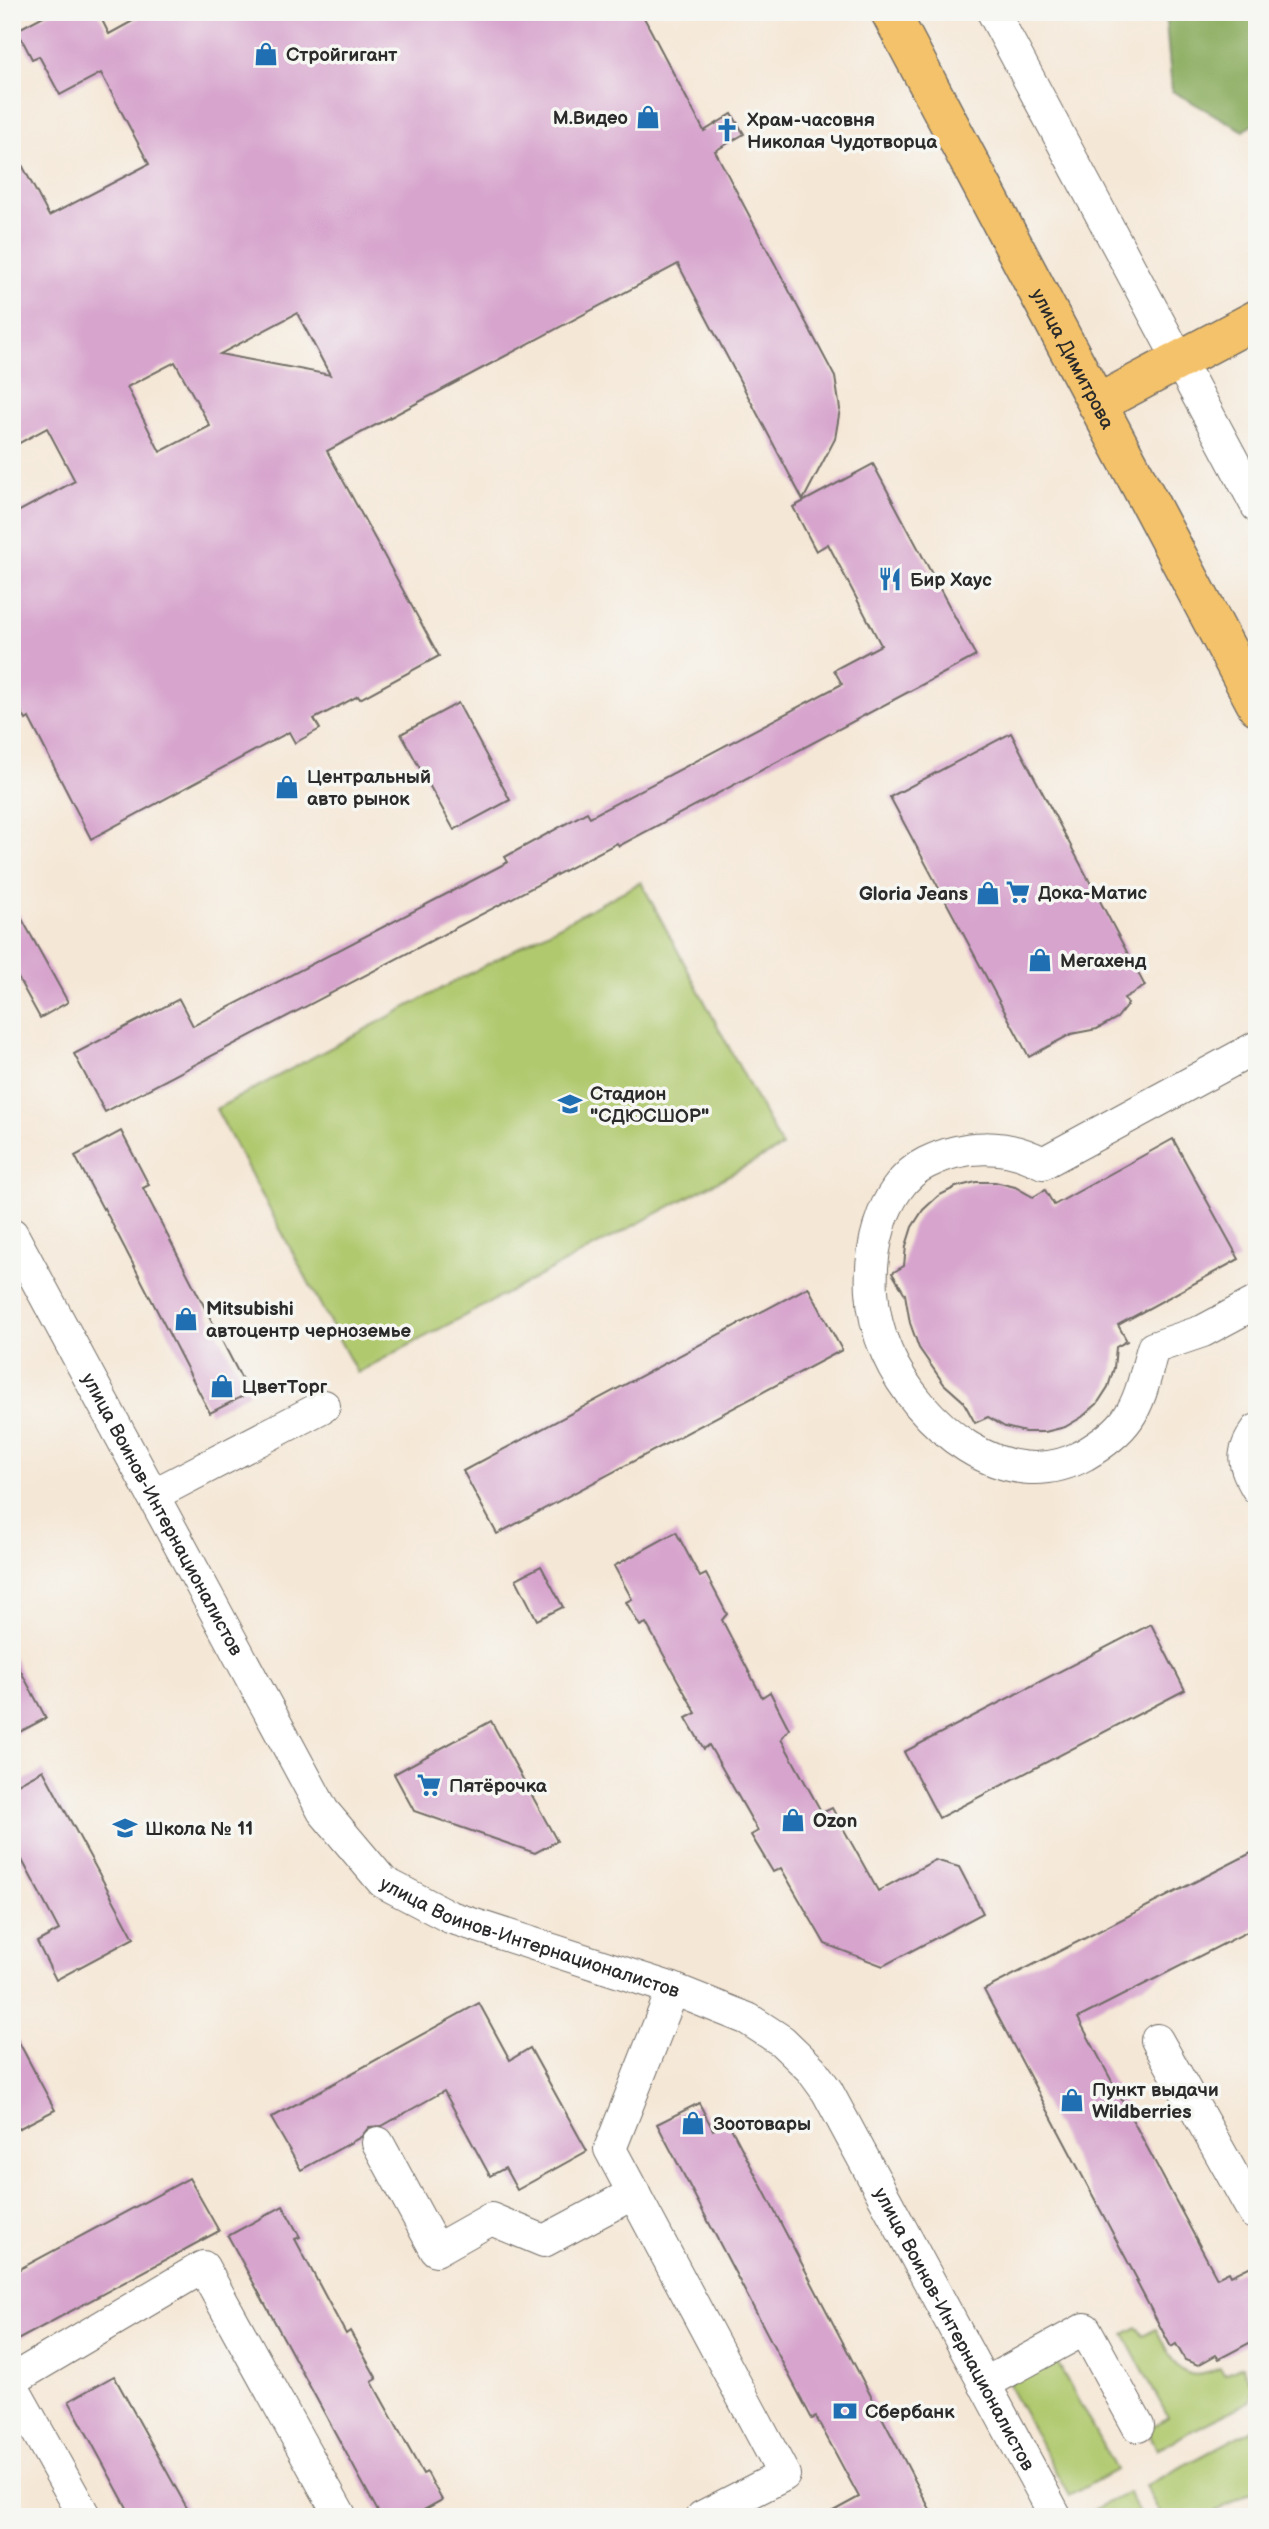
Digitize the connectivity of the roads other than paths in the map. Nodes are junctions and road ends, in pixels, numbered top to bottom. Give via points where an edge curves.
1 (890, 12) edge
2 (993, 12) edge
3 (1257, 319) edge
4 (1180, 360) junction
5 (1097, 404) junction
6 (1257, 506) edge
7 (1257, 706) edge
8 (1257, 1047) edge
9 (12, 1234) edge
10 (1257, 1302) edge
11 (324, 1406) dead end
12 (1257, 1430) edge
13 (1257, 1488) edge
14 (153, 1495) junction
15 (673, 1989) junction
16 (1157, 2040) dead end
17 (377, 2143) dead end
18 (634, 2193) junction
19 (1256, 2214) edge
20 (12, 2380) edge
21 (984, 2384) junction
22 (12, 2386) edge
23 (1138, 2426) dead end
24 (85, 2517) edge
25 (341, 2517) edge
26 (702, 2517) edge
27 (1056, 2517) edge

1 - 5 main road, улица Димитрова
2 - 4 street
3 - 4 main road
4 - 5 main road
4 - 6 street
5 - 7 main road, улица Димитрова
8 - 10 street via 1043,1163 1004,1149 975,1147 922,1165 886,1203 874,1241 870,1282 886,1352 904,1385 957,1442 987,1458 1017,1466 1052,1467 1105,1443 1128,1418 1153,1348 1203,1331
9 - 14 street, улица Воинов-Интернационалистов
11 - 14 street
12 - 13 street via 1245,1447 1247,1469
14 - 15 street, улица Воинов-Интернационалистов via 323,1811 383,1882 450,1917
15 - 18 street via 610,2149
15 - 21 street, улица Воинов-Интернационалистов via 748,2019 782,2041 811,2069
16 - 19 street
17 - 18 street via 436,2250 491,2219 544,2241
18 - 26 street via 784,2475
20 - 25 street via 203,2267
21 - 23 street via 1085,2329
21 - 27 street, улица Воинов-Интернационалистов
22 - 24 street

